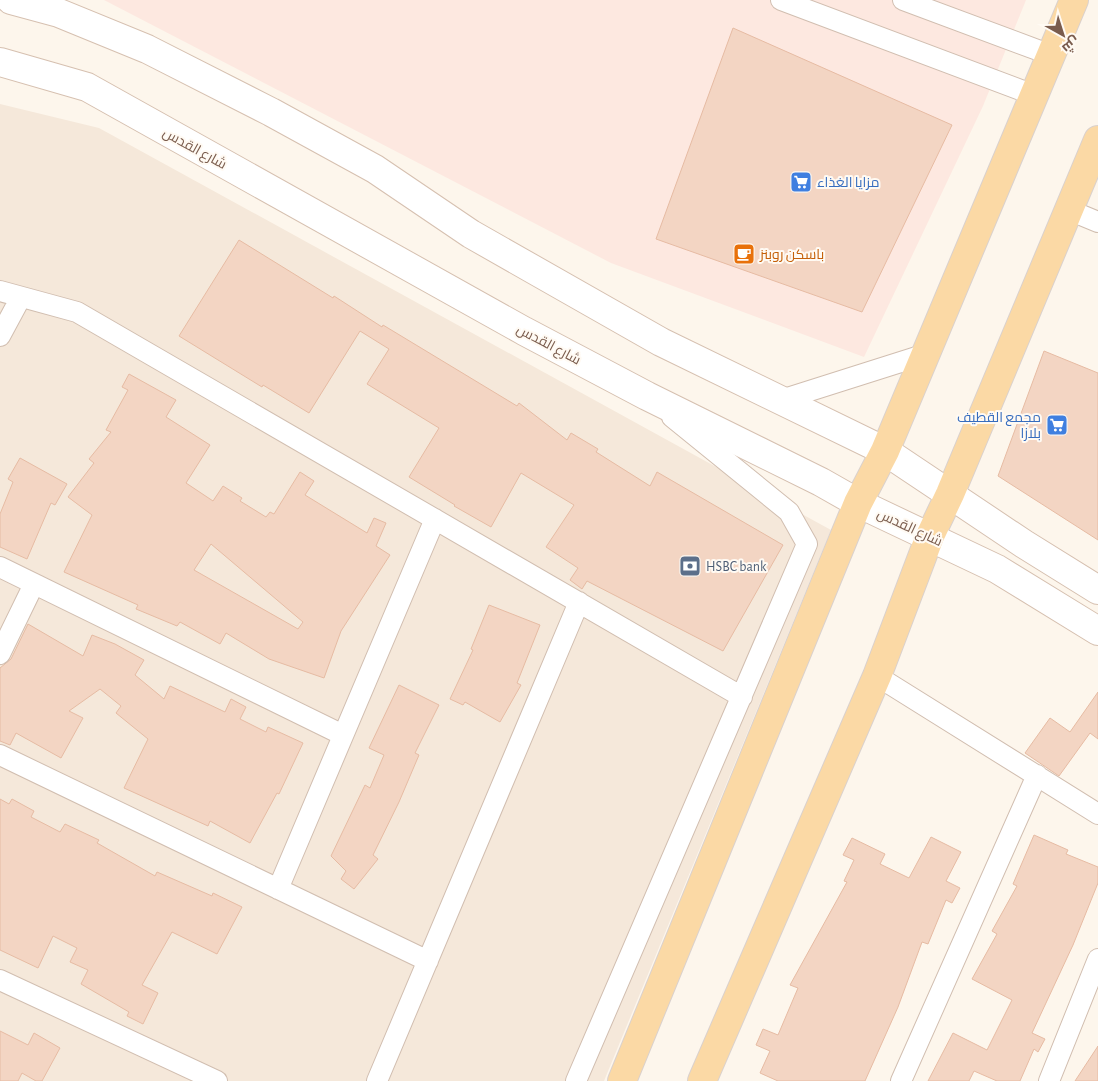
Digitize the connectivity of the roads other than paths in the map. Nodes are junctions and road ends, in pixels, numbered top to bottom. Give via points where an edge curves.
1 (11, 0) edge
2 (781, 0) edge
3 (903, 0) edge
4 (1074, 0) edge
5 (1051, 55) junction
6 (0, 62) edge
7 (1034, 95) junction
8 (1098, 140) edge
9 (1069, 210) junction
10 (1098, 222) edge
11 (0, 291) edge
12 (21, 297) junction
13 (0, 336) edge
14 (926, 354) junction
15 (647, 396) junction
16 (781, 400) junction
17 (885, 451) junction
18 (950, 494) junction
19 (858, 503) junction
20 (435, 519) junction
21 (930, 536) junction
22 (0, 567) edge
23 (34, 584) junction
24 (1098, 590) edge
25 (579, 602) junction
26 (1098, 631) edge
27 (0, 654) edge
28 (877, 676) junction
29 (742, 697) junction
30 (344, 735) junction
31 (0, 755) edge
32 (1036, 775) junction
33 (1098, 814) edge
34 (278, 889) junction
35 (1098, 959) edge
36 (428, 962) junction
37 (0, 980) edge
38 (216, 1081) edge
39 (377, 1081) edge
40 (576, 1081) edge
41 (622, 1081) edge
42 (702, 1081) edge
43 (901, 1081) edge
44 (1049, 1081) edge

1 - 16 main road via 59,13 147,49 270,112 375,169 471,234 644,332
2 - 7 street
3 - 5 street
4 - 5 main road
5 - 7 main road
6 - 15 main road, شارع القدس via 87,87 524,331
7 - 14 main road
8 - 9 main road
9 - 10 street
9 - 18 main road
11 - 12 street
12 - 13 street
12 - 20 street via 77,312
14 - 16 street
14 - 17 main road
15 - 19 main road, شارع القدس
15 - 29 street via 789,512 807,544
16 - 17 main road
17 - 18 main road
17 - 19 main road
18 - 21 main road
18 - 24 main road
19 - 21 main road, شارع القدس
19 - 41 main road
20 - 25 street
20 - 30 street
21 - 26 main road, شارع القدس via 997,569
21 - 28 main road
22 - 23 street
23 - 27 street
23 - 30 street
25 - 29 street
25 - 36 street
28 - 32 street
28 - 42 main road
29 - 40 street
30 - 34 street
31 - 34 street
32 - 33 street
32 - 43 street
34 - 36 street
35 - 44 street
36 - 39 street
37 - 38 street

